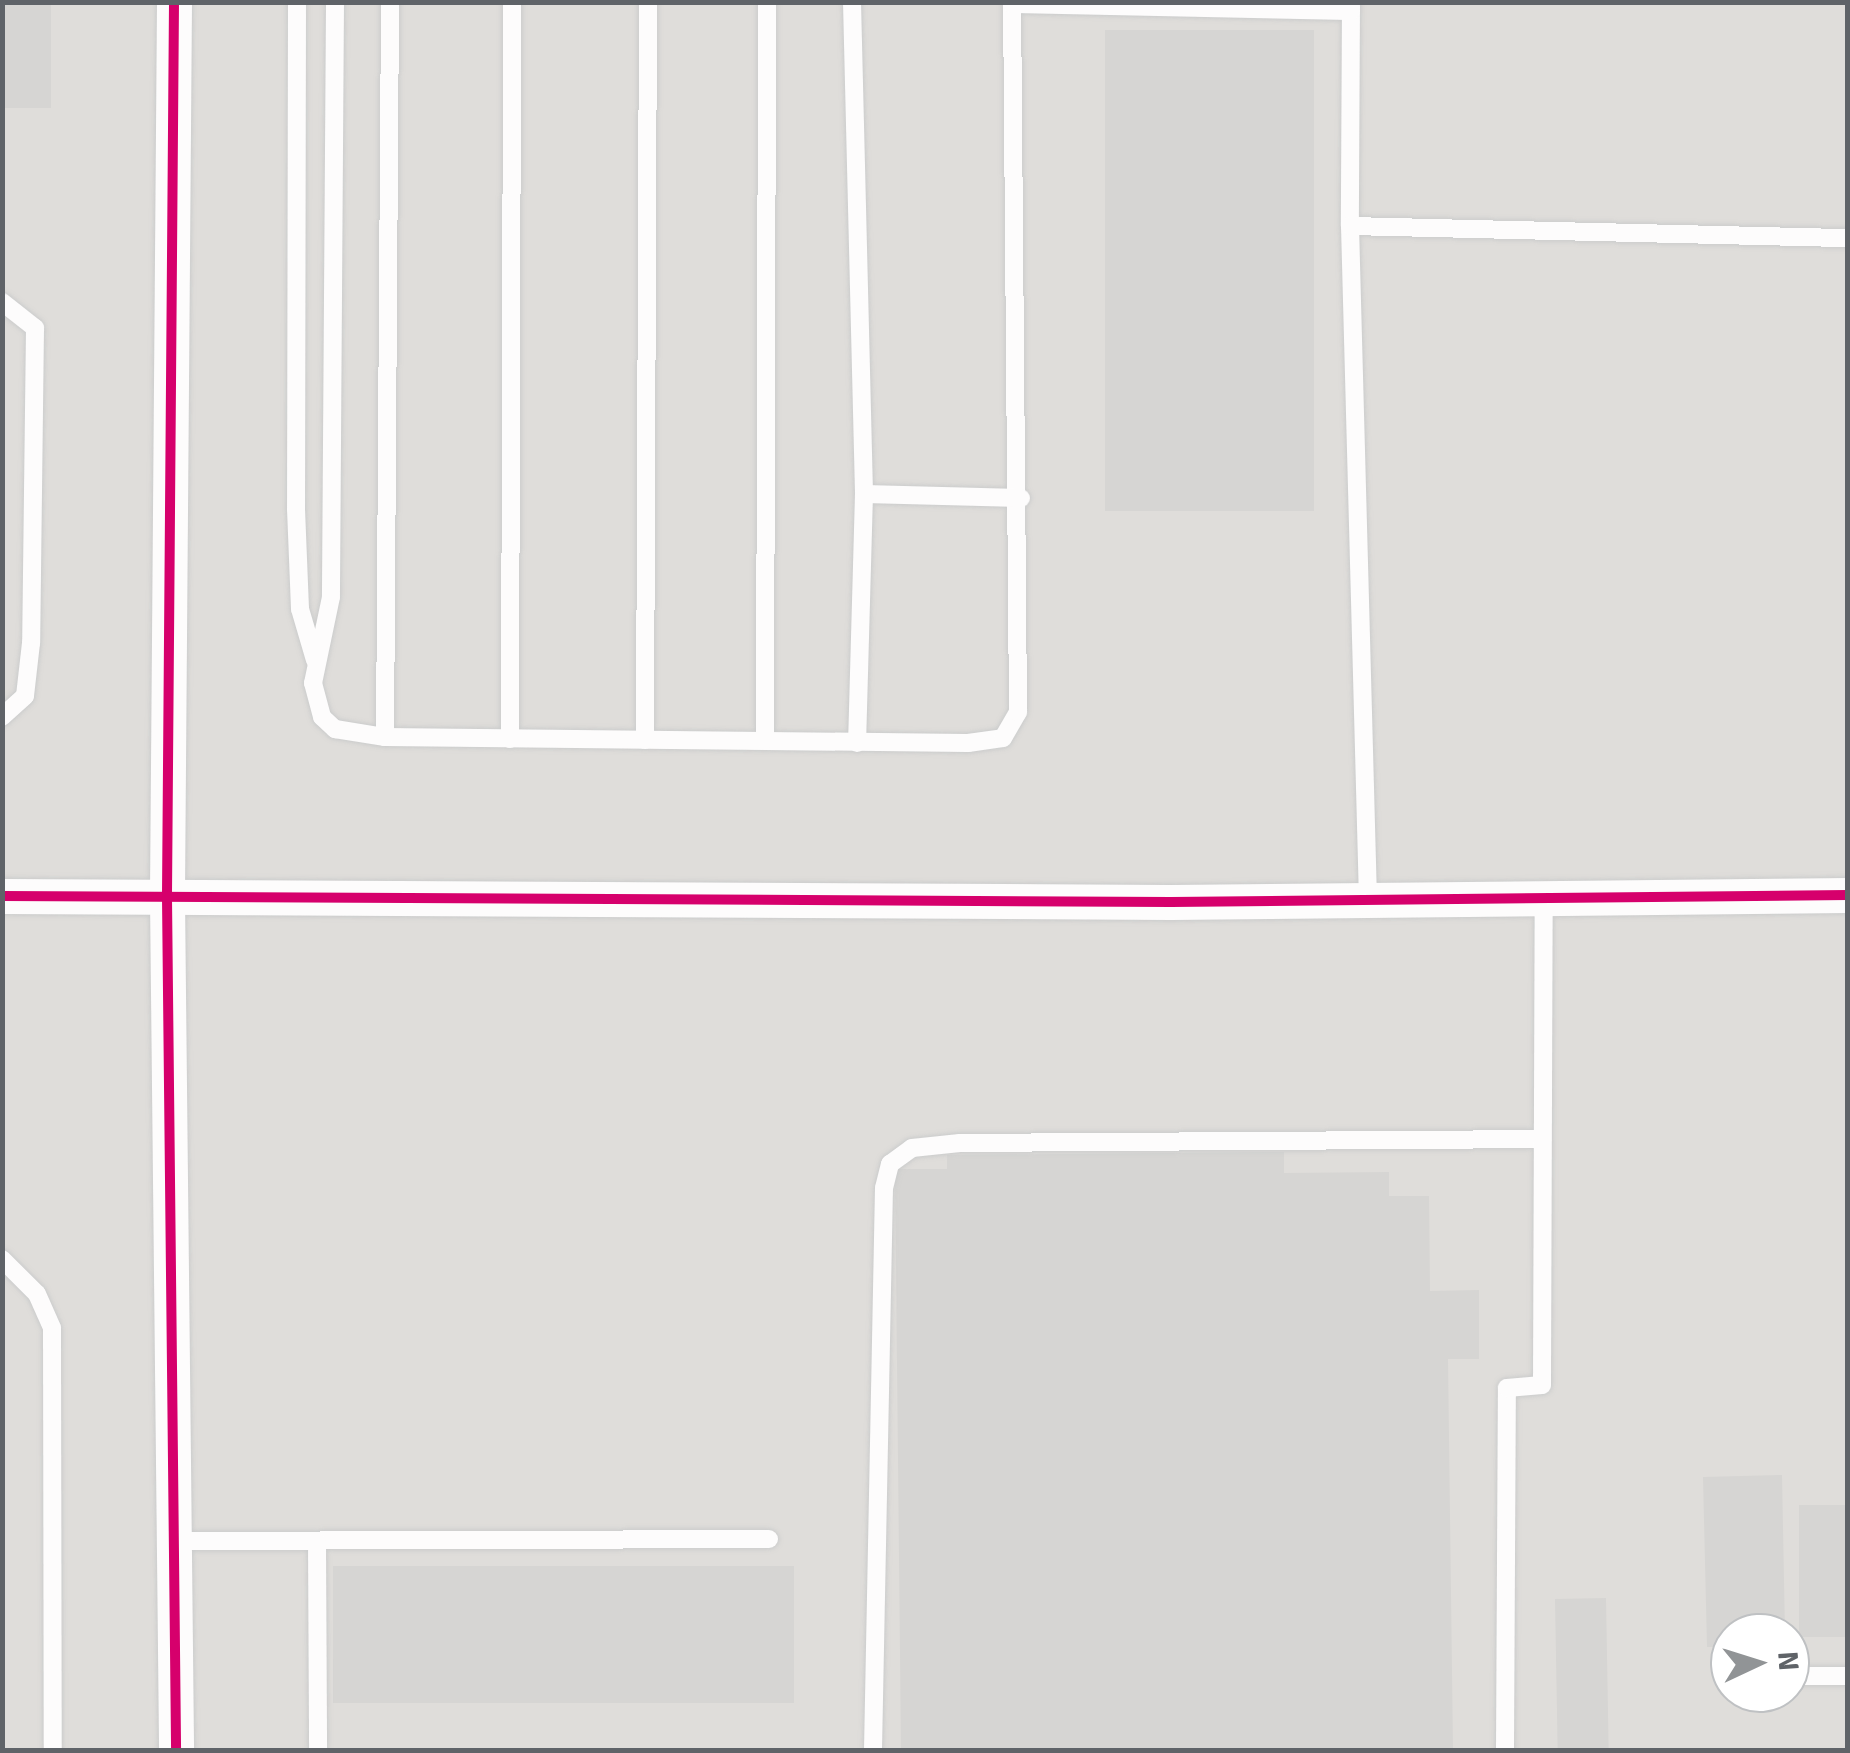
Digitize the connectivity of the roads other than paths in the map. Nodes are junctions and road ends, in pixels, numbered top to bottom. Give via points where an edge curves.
1 (174, 2) edge
2 (297, 2) edge
3 (335, 2) edge
4 (390, 2) edge
5 (512, 2) edge
6 (648, 2) edge
7 (767, 2) edge
8 (852, 2) edge
9 (1012, 3) edge
10 (1350, 7) edge
11 (1350, 226) junction
12 (1848, 238) edge
13 (2, 302) edge
14 (864, 494) junction
15 (1021, 498) junction
16 (315, 660) junction
17 (2, 717) edge
18 (385, 737) junction
19 (510, 739) junction
20 (646, 740) junction
21 (766, 740) junction
22 (857, 742) junction
23 (1848, 895) edge
24 (2, 896) edge
25 (1544, 897) junction
26 (166, 898) junction
27 (1368, 900) junction
28 (1542, 1138) junction
29 (2, 1258) edge
30 (769, 1539) dead end
31 (173, 1541) junction
32 (317, 1542) junction
33 (1810, 1676) edge
34 (1848, 1676) edge
35 (53, 1750) edge
36 (176, 1750) edge
37 (318, 1750) edge
38 (872, 1750) edge
39 (1505, 1750) edge

1 - 26 street
2 - 16 lane via 297,529 300,609
3 - 16 lane via 331,597 324,645
4 - 18 lane
5 - 19 lane
6 - 20 lane
7 - 21 lane
8 - 14 lane
9 - 10 lane
9 - 15 lane
10 - 11 lane
11 - 12 lane
11 - 27 lane
13 - 17 lane via 35,328 31,643 25,696
14 - 15 lane
14 - 22 lane
15 - 22 lane via 1019,694 1012,732 968,743
16 - 18 lane via 314,701 322,717 335,729
18 - 19 lane
19 - 20 lane
20 - 21 lane
21 - 22 lane
23 - 25 street
24 - 26 street
25 - 27 street
25 - 28 lane
26 - 27 street
26 - 31 street
28 - 38 lane via 960,1143 912,1148 890,1164 884,1188
28 - 39 lane via 1542,1386 1507,1388
29 - 35 lane via 36,1294 52,1328
30 - 32 lane
31 - 32 lane
31 - 36 street
32 - 37 lane
33 - 34 lane

